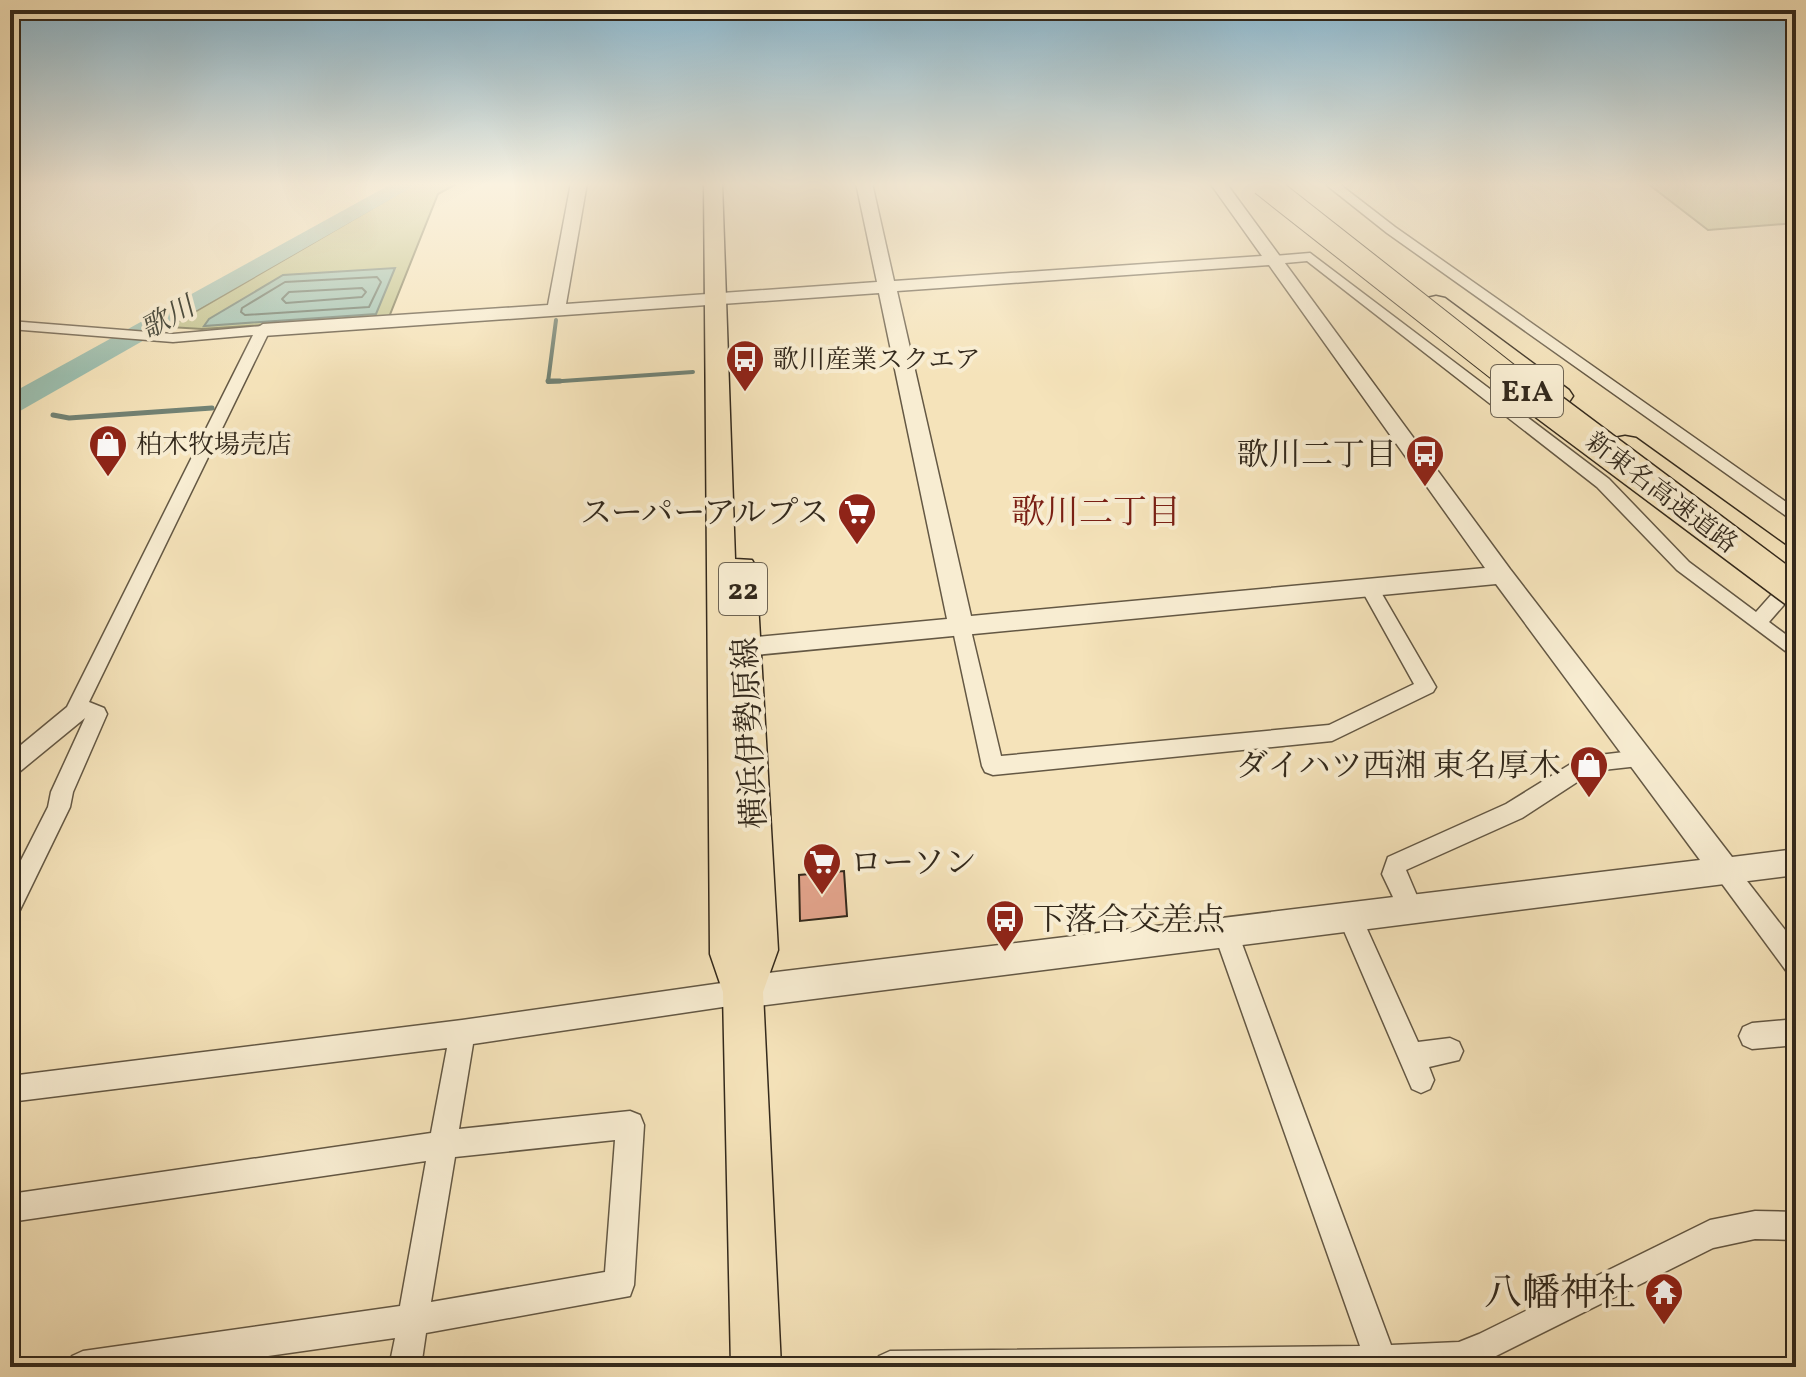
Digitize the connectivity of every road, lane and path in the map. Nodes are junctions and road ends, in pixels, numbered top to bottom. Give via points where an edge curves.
1 (567, 247) edge
2 (720, 247) edge
3 (727, 247) edge
4 (879, 247) edge
5 (1265, 247) edge
6 (1343, 247) edge
7 (1365, 247) edge
8 (1415, 247) edge
9 (1274, 260) junction
10 (888, 287) junction
11 (725, 298) junction
12 (556, 310) junction
13 (10, 325) edge
14 (263, 330) junction
15 (1759, 479) dead end
16 (1772, 500) junction
17 (1796, 517) edge
18 (1796, 570) edge
19 (1502, 575) junction
20 (1796, 579) edge
21 (1369, 587) junction
22 (1796, 592) edge
23 (1758, 622) junction
24 (961, 626) junction
25 (745, 647) junction
26 (1796, 652) edge
27 (77, 706) junction
28 (1641, 759) junction
29 (10, 767) edge
30 (1796, 862) edge
31 (1725, 870) junction
32 (10, 906) edge
33 (1411, 910) junction
34 (1350, 917) junction
35 (1226, 933) junction
36 (1796, 964) edge
37 (743, 992) junction
38 (1796, 1032) edge
39 (462, 1033) junction
40 (1752, 1036) dead end
41 (1450, 1051) dead end
42 (1410, 1056) junction
43 (1421, 1080) dead end
44 (10, 1089) edge
45 (441, 1145) junction
46 (10, 1208) edge
47 (1796, 1226) edge
48 (412, 1320) junction
49 (1490, 1357) edge
50 (1381, 1361) junction
51 (1177, 1365) edge
52 (1321, 1365) edge
53 (83, 1367) edge
54 (405, 1367) edge
55 (756, 1367) edge
56 (890, 1367) edge

1 - 12 street
2 - 11 main road, 横浜伊勢原線 / 22
3 - 11 main road, 横浜伊勢原線 / 22
4 - 10 street
5 - 9 street
6 - 22 highway, 新東名高速道路 / E1A, bridge
7 - 18 highway, 新東名高速道路 / E1A
8 - 16 street
9 - 10 street
9 - 19 street
9 - 23 street via 1310,257 1603,483 1672,556
10 - 11 street
10 - 24 street
11 - 12 street
11 - 25 main road, 横浜伊勢原線 / 22
11 - 37 main road, 横浜伊勢原線 / 22 via 729,954
12 - 14 street
13 - 14 street via 162,337
14 - 27 street
15 - 16 street
16 - 17 street
19 - 21 street
19 - 28 street
20 - 23 street
21 - 24 street
21 - 24 street via 1426,687 1332,733 1009,765 993,766
23 - 26 street
24 - 25 street
25 - 37 main road, 横浜伊勢原線 / 22 via 759,950
27 - 29 street
27 - 32 street via 97,714
28 - 31 street
28 - 33 street via 1590,763 1514,811 1396,864 1394,874
30 - 31 street
31 - 33 street
31 - 36 street
33 - 34 street
34 - 35 street
34 - 42 street
35 - 37 street
35 - 50 street
37 - 39 street
37 - 55 main road, 横浜伊勢原線 / 22
38 - 40 street
39 - 44 street
39 - 45 street
41 - 42 street
42 - 43 street
45 - 46 street
45 - 48 street
45 - 48 street via 630,1125 619,1285
47 - 49 street via 1755,1225 1710,1234
48 - 53 street
48 - 54 street
49 - 50 street
50 - 52 street
51 - 52 street
51 - 56 street

